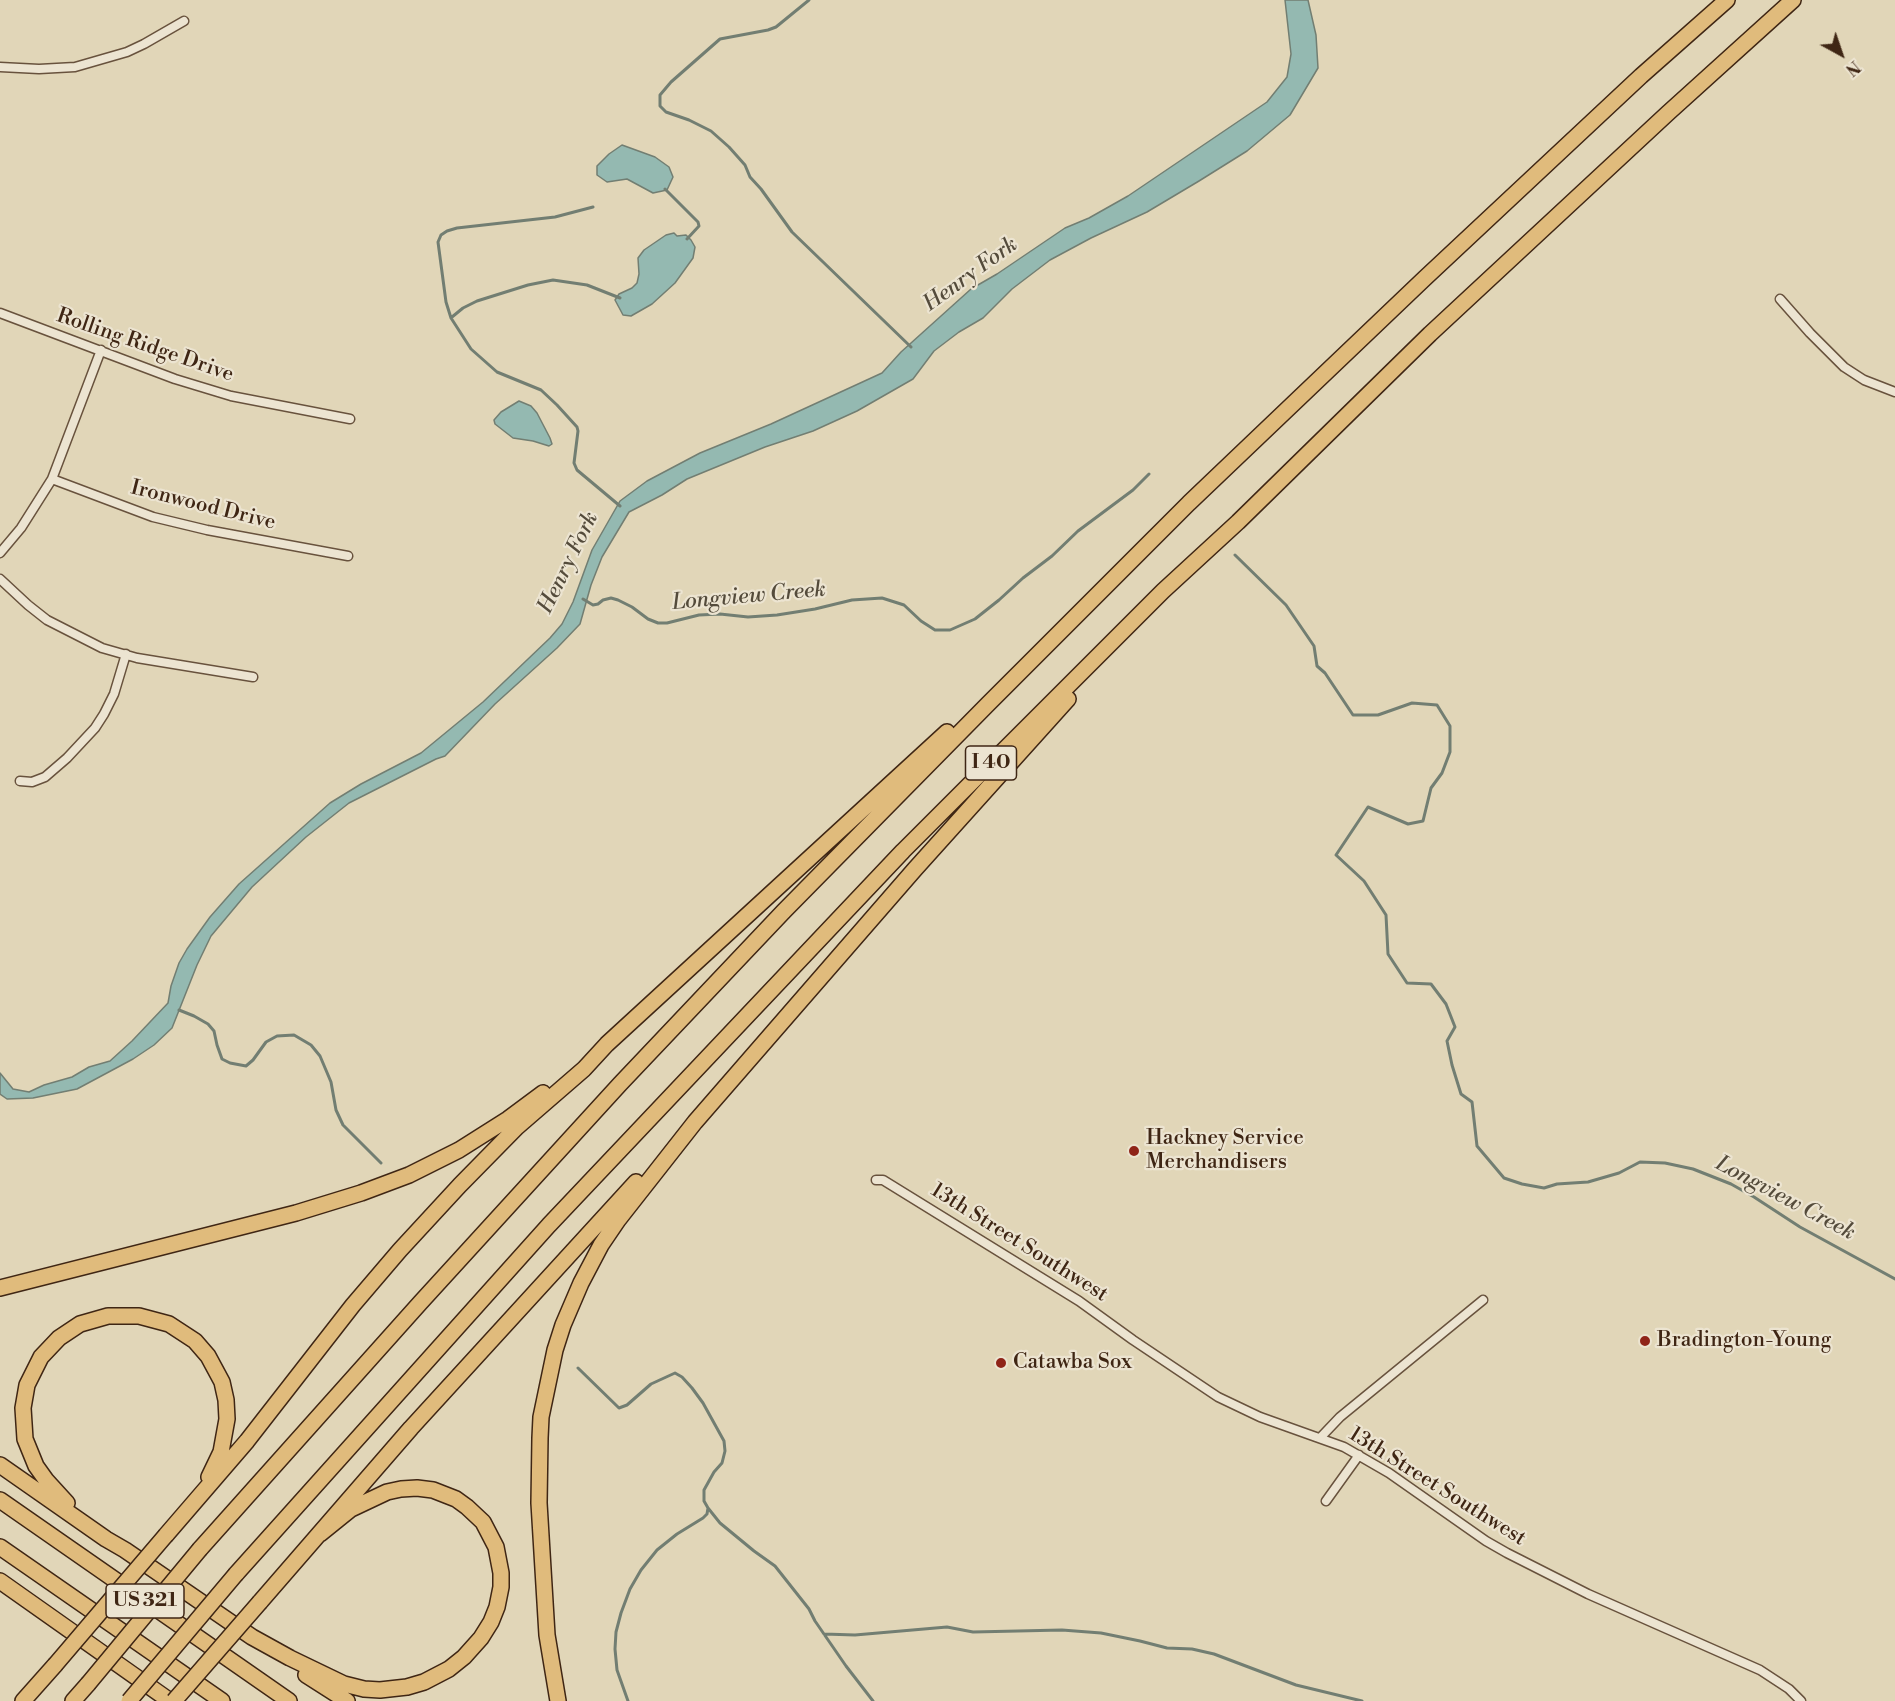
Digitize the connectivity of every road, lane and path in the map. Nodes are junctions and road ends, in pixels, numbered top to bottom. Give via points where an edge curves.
1 (1727, 0) edge
2 (1793, 0) edge
3 (184, 21) dead end
4 (0, 67) edge
5 (1780, 298) dead end
6 (0, 314) edge
7 (101, 350) junction
8 (1895, 392) edge
9 (350, 419) dead end
10 (52, 479) junction
11 (1238, 522) junction
12 (0, 553) edge
13 (348, 556) dead end
14 (0, 579) edge
15 (126, 654) junction
16 (253, 677) dead end
17 (988, 704) junction
18 (20, 781) dead end
19 (607, 1044) junction
20 (694, 1122) junction
21 (876, 1180) dead end
22 (0, 1288) edge
23 (1482, 1300) dead end
24 (1320, 1438) junction
25 (1359, 1455) junction
26 (0, 1464) edge
27 (0, 1500) edge
28 (1326, 1501) dead end
29 (194, 1504) junction
30 (320, 1534) junction
31 (0, 1547) edge
32 (125, 1550) junction
33 (0, 1581) edge
34 (0, 1592) edge
35 (47, 1615) junction
36 (263, 1643) junction
37 (23, 1701) edge
38 (74, 1701) edge
39 (129, 1701) edge
40 (172, 1701) edge
41 (222, 1701) edge
42 (289, 1701) edge
43 (347, 1701) edge
44 (558, 1701) edge
45 (1802, 1701) edge

1 - 17 highway, I 40 via 1425,278 1189,503
2 - 11 highway, I 40 via 1502,266
3 - 4 street via 127,52 75,67
5 - 8 street via 1844,367
6 - 7 street, Rolling Ridge Drive
7 - 9 street, Rolling Ridge Drive via 231,396
7 - 10 street
10 - 12 street
10 - 13 street, Ironwood Drive via 153,517
11 - 20 highway via 1082,683
11 - 39 highway, I 40, bridge via 1163,591 903,851 549,1225 236,1574
14 - 15 street via 47,620 102,648
15 - 16 street
15 - 18 street via 114,694 95,728 45,777
17 - 19 highway via 964,716
17 - 38 highway, I 40, bridge via 612,1093 200,1549
19 - 22 highway via 473,1142 385,1185 296,1213
19 - 29 highway via 432,1214 353,1305
20 - 30 highway via 411,1428
20 - 44 highway via 601,1245 563,1325 547,1383 541,1417 539,1503 547,1635
21 - 24 street, 13th Street Southwest via 883,1180 1079,1300 1218,1397 1260,1418
23 - 24 street via 1340,1417
24 - 25 street, 13th Street Southwest
25 - 28 street
25 - 45 street, 13th Street Southwest via 1507,1553 1588,1594 1760,1670
26 - 32 highway
27 - 42 highway, US 321
29 - 32 highway via 217,1462 227,1419 222,1382 208,1356 178,1329 139,1316 108,1316 68,1331 41,1357 27,1385 23,1408 25,1439 36,1466 63,1500
29 - 37 highway, bridge
30 - 36 highway via 351,1509 387,1492 417,1488 456,1499 483,1522 496,1547 501,1587 497,1607 473,1648 449,1669 424,1682 391,1689 344,1684
30 - 40 highway, bridge
31 - 41 highway, US 321
32 - 36 highway
33 - 35 highway
34 - 35 highway
35 - 40 highway
36 - 43 highway

